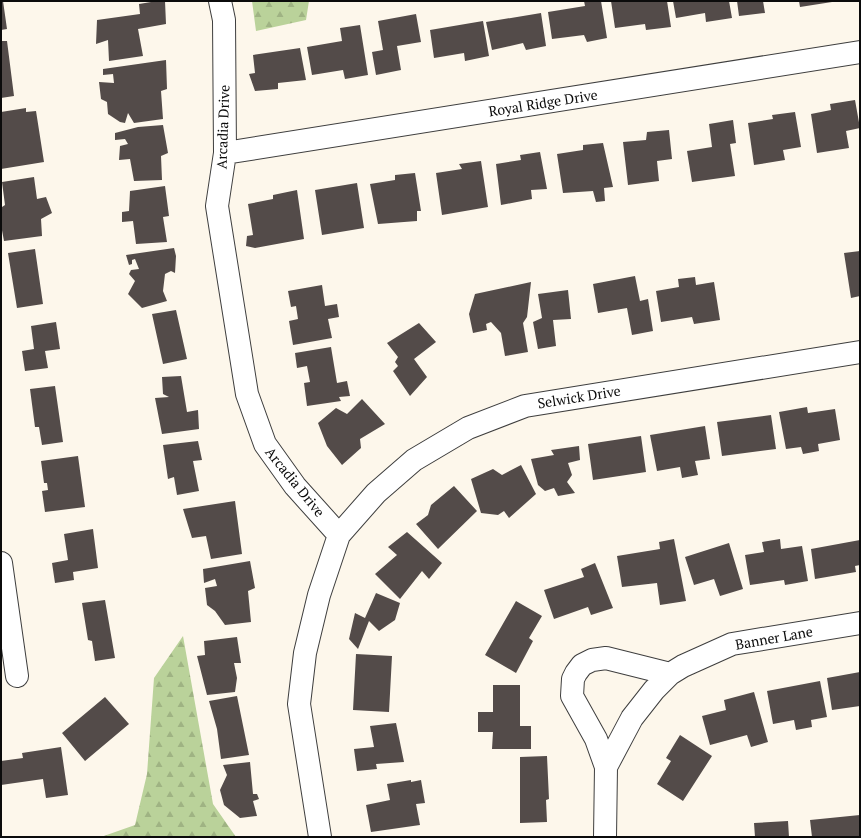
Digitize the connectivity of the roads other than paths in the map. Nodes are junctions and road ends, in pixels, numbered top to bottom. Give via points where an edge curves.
1 (220, 1) edge
2 (860, 52) edge
3 (225, 153) junction
4 (860, 352) edge
5 (339, 535) junction
6 (1, 563) edge
7 (860, 623) edge
8 (670, 674) junction
9 (17, 676) dead end
10 (606, 768) junction
11 (320, 837) edge
12 (605, 837) edge

1 - 3 street, Arcadia Drive via 224,20
2 - 3 street, Royal Ridge Drive
3 - 5 street, Arcadia Drive via 217,206 247,394 265,444 294,486
4 - 5 street, Selwick Drive via 525,406 468,428 414,460 376,493
5 - 11 street via 319,595 304,653 299,704
6 - 9 street
7 - 8 street, Banner Lane via 732,644
8 - 10 street, Banner Lane via 632,718
8 - 10 street, Banner Lane via 606,658 582,665 576,673 572,696 596,739
10 - 12 street, Banner Lane

